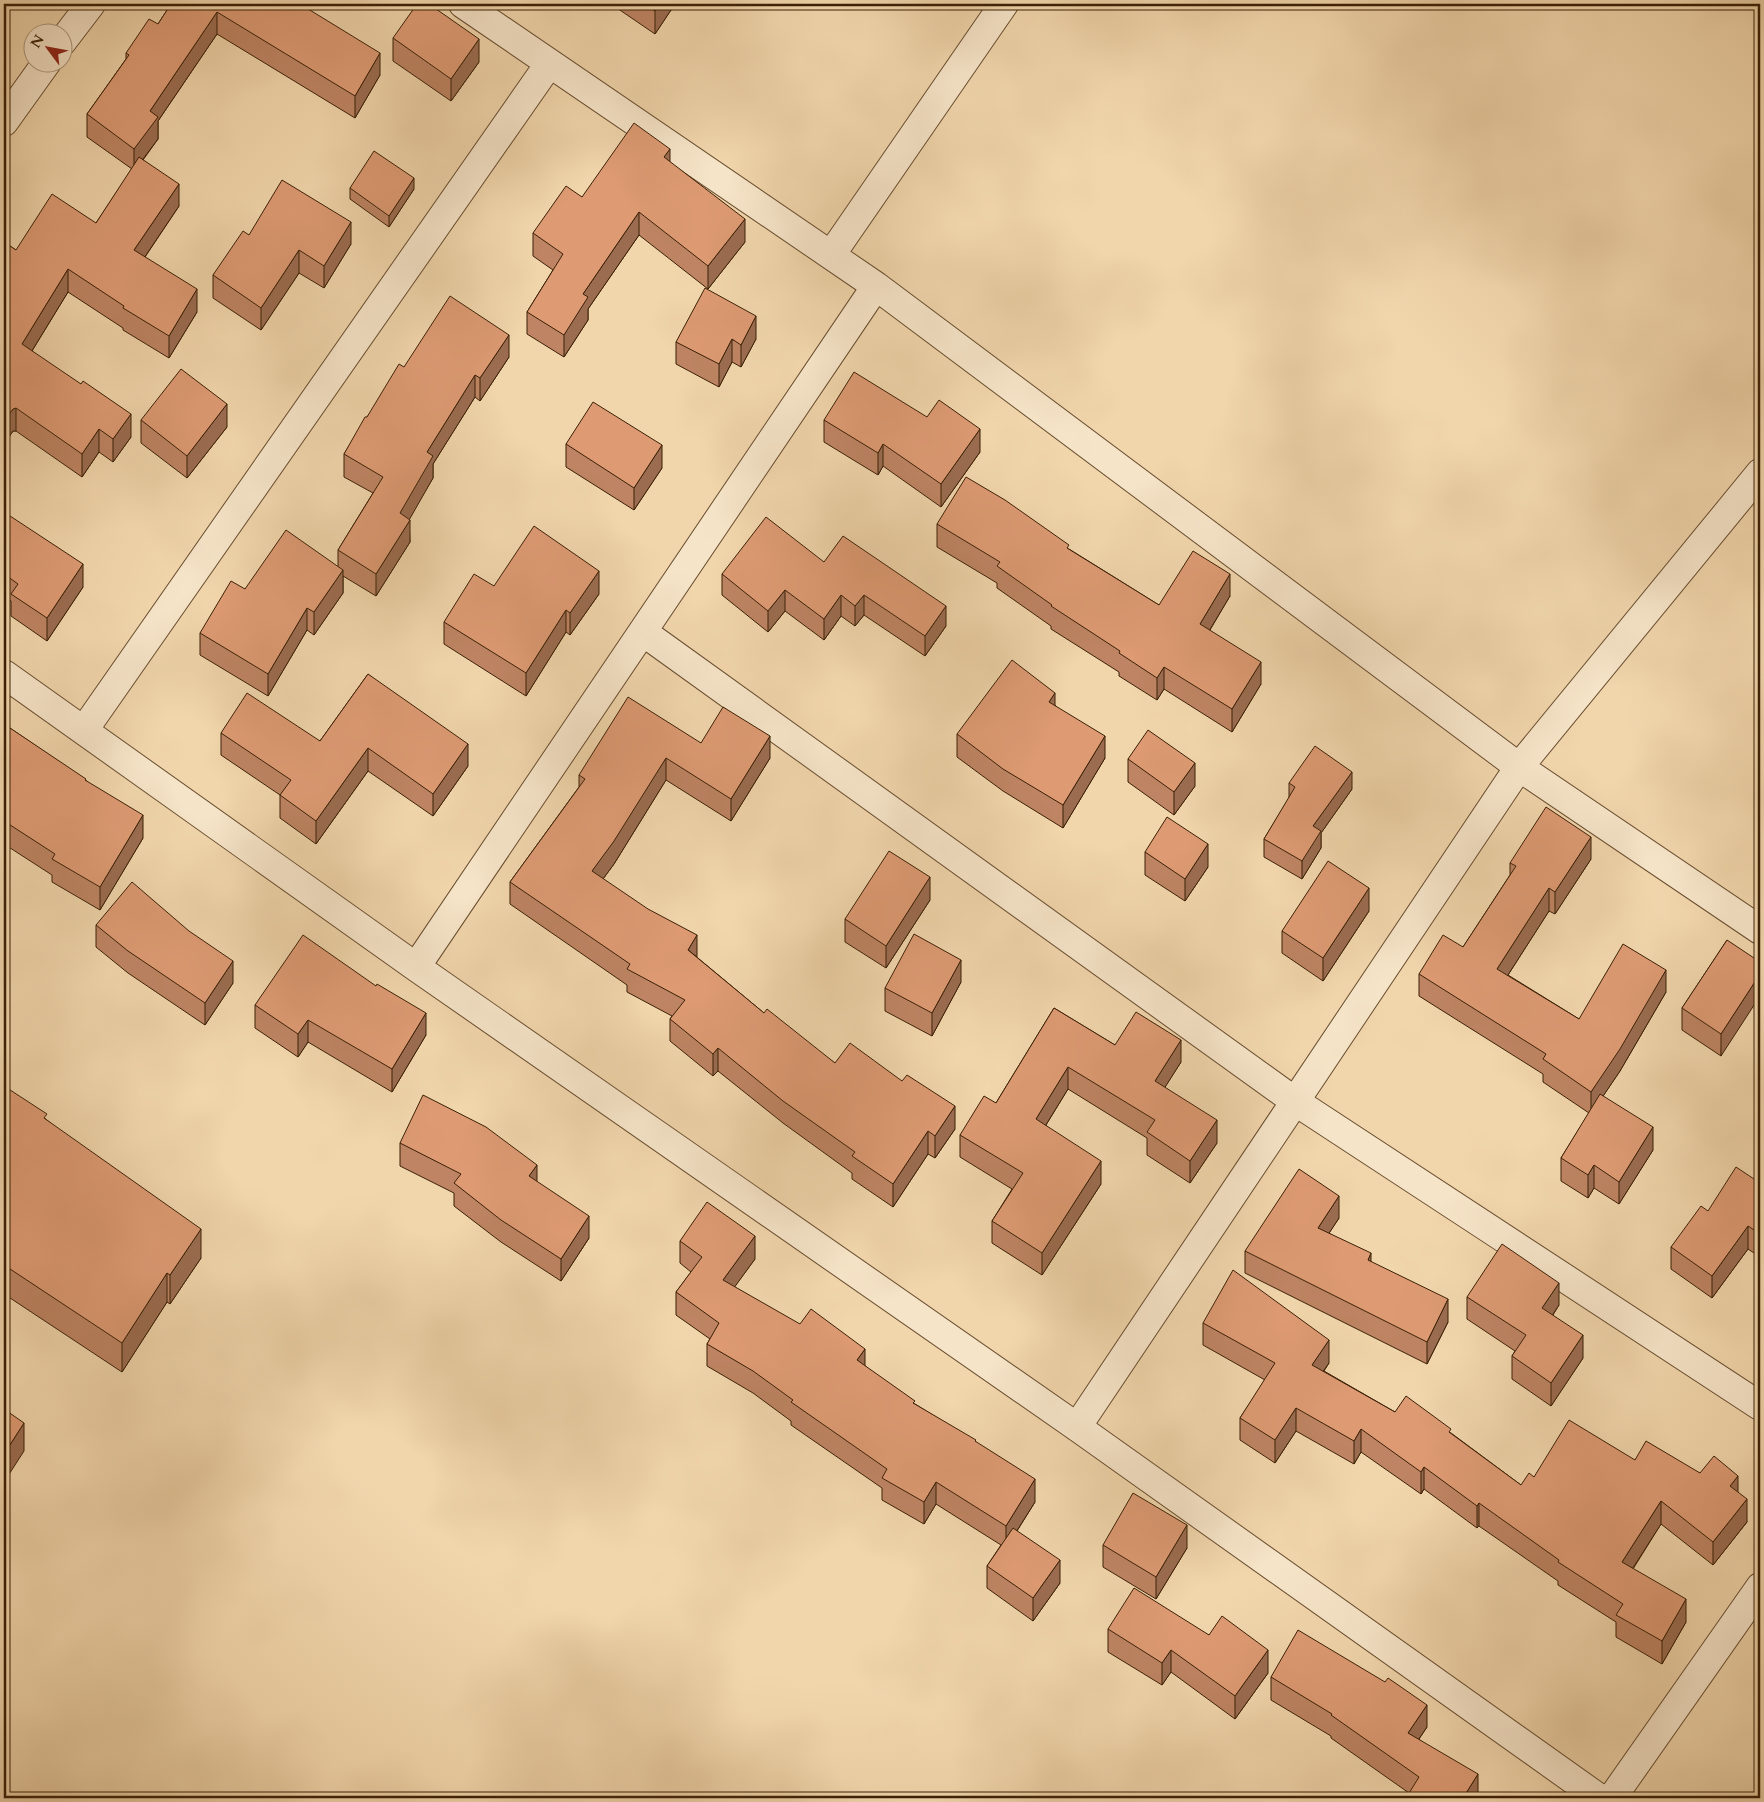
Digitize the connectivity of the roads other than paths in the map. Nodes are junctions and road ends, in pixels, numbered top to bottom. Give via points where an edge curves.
1 (91, 4) edge
2 (463, 4) edge
3 (1004, 4) edge
4 (72, 29) edge
5 (549, 64) junction
6 (40, 72) edge
7 (4, 122) edge
8 (831, 255) junction
9 (876, 286) junction
10 (1760, 473) edge
11 (643, 632) junction
12 (4, 674) edge
13 (84, 730) junction
14 (1519, 767) junction
15 (1760, 930) edge
16 (416, 967) junction
17 (1296, 1102) junction
18 (1760, 1406) edge
19 (1077, 1427) junction
20 (1760, 1587) edge
21 (1599, 1798) edge
22 (1612, 1798) edge

1 - 4 street
2 - 5 street
3 - 8 street
5 - 8 street
5 - 13 street
6 - 7 street
8 - 9 street
9 - 11 street
9 - 14 street
10 - 14 street
11 - 16 street
11 - 17 street
12 - 13 street
13 - 16 street
14 - 15 street
14 - 17 street
16 - 19 street
17 - 18 street
17 - 19 street
19 - 21 street
20 - 22 street

